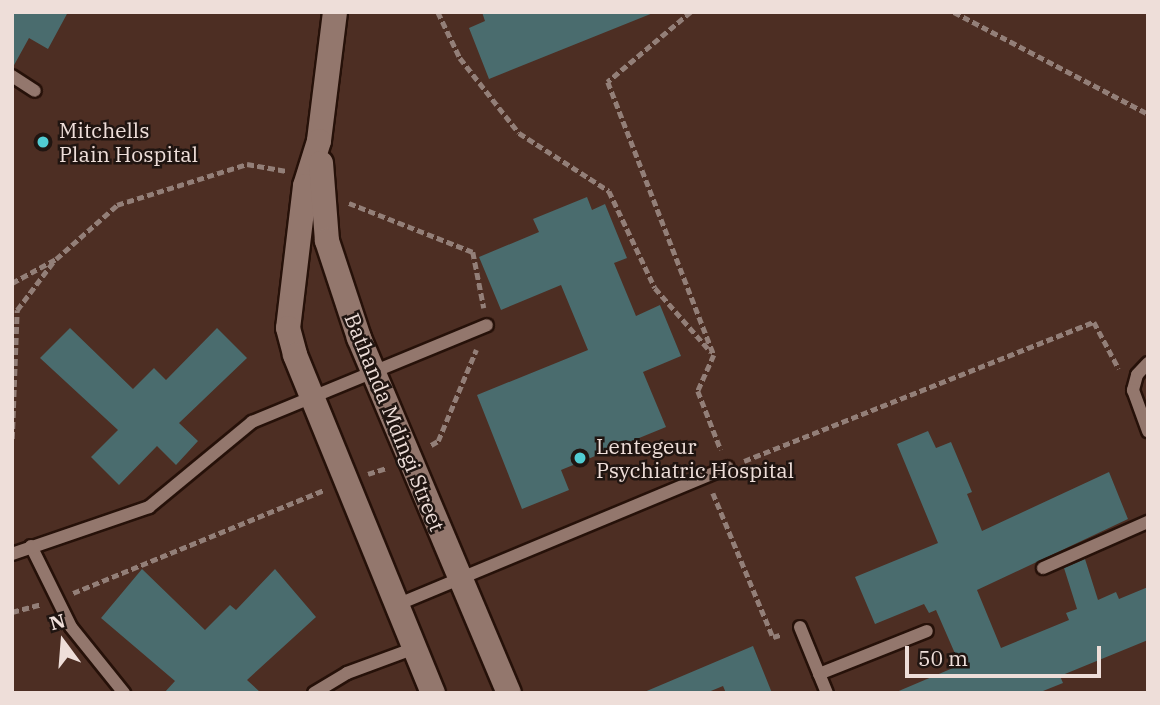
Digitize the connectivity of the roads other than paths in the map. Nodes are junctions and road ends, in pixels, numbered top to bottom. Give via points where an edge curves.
1 (335, 12) edge
2 (12, 76) edge
3 (35, 90) dead end
4 (319, 141) junction
5 (487, 325) dead end
6 (1148, 362) edge
7 (372, 369) junction
8 (314, 399) junction
9 (1148, 430) edge
10 (728, 467) road end
11 (1148, 522) edge
12 (31, 546) junction
13 (12, 554) edge
14 (1043, 568) dead end
15 (460, 578) junction
16 (399, 604) junction
17 (800, 627) road end
18 (926, 631) dead end
19 (415, 648) junction
20 (819, 674) junction
21 (124, 693) edge
22 (314, 693) edge
23 (433, 693) edge
24 (509, 693) edge
25 (827, 693) edge

1 - 4 street, Bathanda Mdingi Street
2 - 3 lane
4 - 7 street, Bathanda Mdingi Street via 327,242
4 - 8 street, Bathanda Mdingi Street via 305,186 288,328
5 - 7 lane
6 - 9 lane via 1137,375 1136,403
7 - 8 lane
7 - 15 street, Bathanda Mdingi Street
8 - 12 lane via 240,430 149,507
8 - 16 street, Bathanda Mdingi Street
10 - 15 lane
11 - 14 lane
12 - 13 lane
12 - 21 lane via 78,636
15 - 16 lane
15 - 24 street, Bathanda Mdingi Street
16 - 19 street, Bathanda Mdingi Street
17 - 20 lane
18 - 20 lane
19 - 22 lane via 348,673
19 - 23 street, Bathanda Mdingi Street
20 - 25 lane

